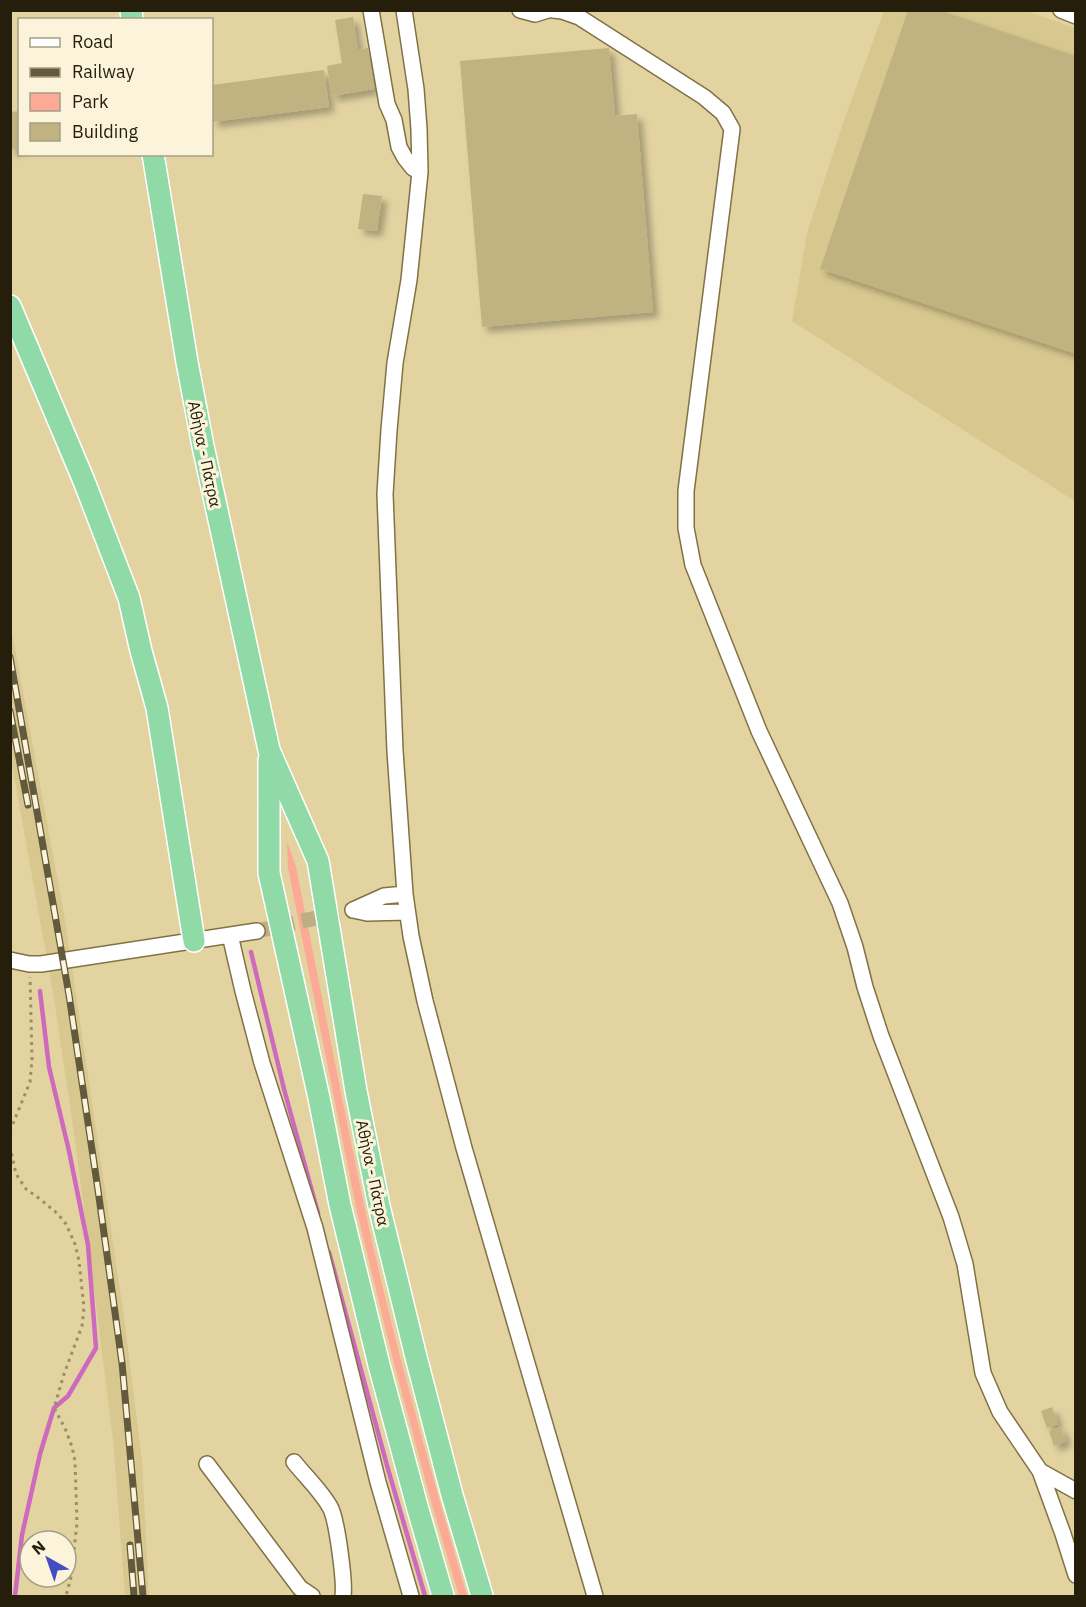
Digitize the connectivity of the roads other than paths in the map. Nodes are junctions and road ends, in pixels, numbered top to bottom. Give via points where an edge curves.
1 (371, 10) edge
2 (404, 10) edge
3 (520, 10) edge
4 (548, 10) edge
5 (553, 10) edge
6 (1061, 10) edge
7 (1076, 16) edge
8 (153, 156) edge
9 (420, 172) junction
10 (10, 306) edge
11 (269, 750) junction
12 (405, 894) junction
13 (407, 912) junction
14 (257, 931) tunnel mouth
15 (230, 936) junction
16 (194, 941) junction
17 (10, 960) edge
18 (294, 1462) dead end
19 (207, 1464) dead end
20 (1040, 1471) junction
21 (1076, 1491) edge
22 (1076, 1575) edge
23 (312, 1596) edge
24 (343, 1596) edge
25 (411, 1596) edge
26 (443, 1596) edge
27 (482, 1596) edge
28 (595, 1596) edge

1 - 9 street via 387,104 399,147
2 - 9 street via 416,89
3 - 4 street via 535,14
5 - 20 street via 579,17 692,88 723,113 732,129 686,491 686,528 693,565 759,731 844,914 881,1036 951,1217 965,1264 983,1373 1000,1412
6 - 7 street
8 - 11 highway, Αθήνα - Πάτρα via 201,435
9 - 12 street via 394,374 385,494
10 - 16 highway via 129,598 157,708
11 - 26 highway, Αθήνα - Πάτρα via 269,873 342,1215
11 - 27 highway, Αθήνα - Πάτρα via 318,861 379,1206
12 - 13 street
12 - 13 street via 384,896 353,910
13 - 28 street via 425,1001 464,1148
14 - 15 street
15 - 16 street
15 - 25 street via 262,1063 315,1228 378,1482
16 - 17 street via 41,964
18 - 24 street via 333,1515
19 - 23 street via 300,1588
20 - 21 street
20 - 22 street

